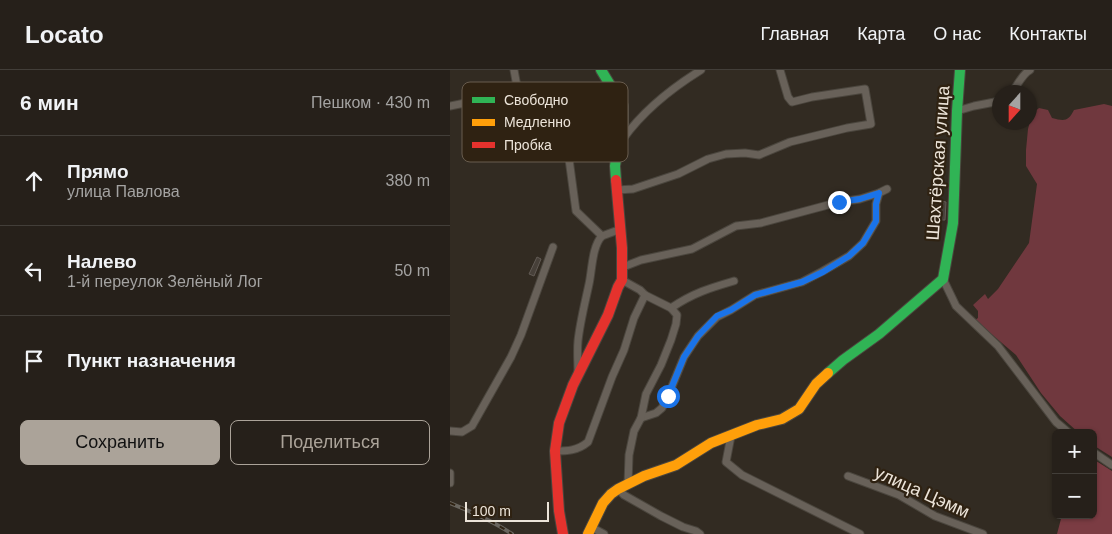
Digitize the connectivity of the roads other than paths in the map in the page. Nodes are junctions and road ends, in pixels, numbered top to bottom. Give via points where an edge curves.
1 (601, 70) edge
2 (701, 70) edge
3 (780, 70) edge
4 (960, 70) edge
5 (1030, 70) edge
6 (608, 82) edge
7 (1018, 85) edge
8 (992, 103) edge
9 (957, 111) junction
10 (628, 131) edge
11 (569, 162) edge
12 (616, 162) edge
13 (887, 189) dead end
14 (617, 190) junction
15 (879, 193) junction
16 (621, 229) junction
17 (602, 236) junction
18 (553, 247) dead end
19 (623, 267) junction
20 (943, 279) junction
21 (622, 280) junction
22 (734, 281) dead end
23 (645, 295) junction
24 (672, 308) junction
25 (579, 375) junction
26 (641, 418) junction
27 (1064, 429) edge
28 (450, 431) edge
29 (731, 436) junction
30 (554, 451) junction
31 (1097, 455) edge
32 (1112, 465) edge
33 (450, 472) edge
34 (848, 476) dead end
35 (450, 483) edge
36 (623, 487) junction
37 (590, 530) edge
38 (563, 534) edge
39 (604, 534) edge
40 (700, 534) edge
41 (860, 534) edge
42 (983, 534) edge

1 - 6 street
2 - 10 street via 647,111
3 - 14 street via 792,102 865,89 871,124 790,142 759,155 726,154 633,190
4 - 9 street, Шахтёрская улица
5 - 7 street
8 - 9 street
9 - 20 street, Шахтёрская улица via 953,223
11 - 17 street via 576,211
12 - 14 street
13 - 15 street
14 - 16 street
15 - 19 street via 761,223 736,226 692,249
15 - 26 street via 876,221 863,243 823,272 802,282 755,295 717,316 684,357 662,408
16 - 17 street
16 - 19 street
17 - 25 street via 594,255 581,322
18 - 28 street via 511,358 472,426 462,432
19 - 21 street
20 - 27 street via 956,306 998,346
20 - 29 street via 816,384 799,409 782,419
21 - 23 street
21 - 25 street
22 - 24 street via 701,291
23 - 24 street
23 - 30 street via 588,442 581,448
24 - 26 street via 677,315 676,324 646,394
25 - 30 street via 559,423
26 - 36 street via 634,431
29 - 36 street via 711,443 676,465
29 - 41 street via 726,462 742,475
30 - 38 street
31 - 32 street
33 - 35 street
34 - 42 street, улица Цэмм via 899,495 935,516
36 - 37 street via 603,503
36 - 40 street via 624,495
37 - 39 street

